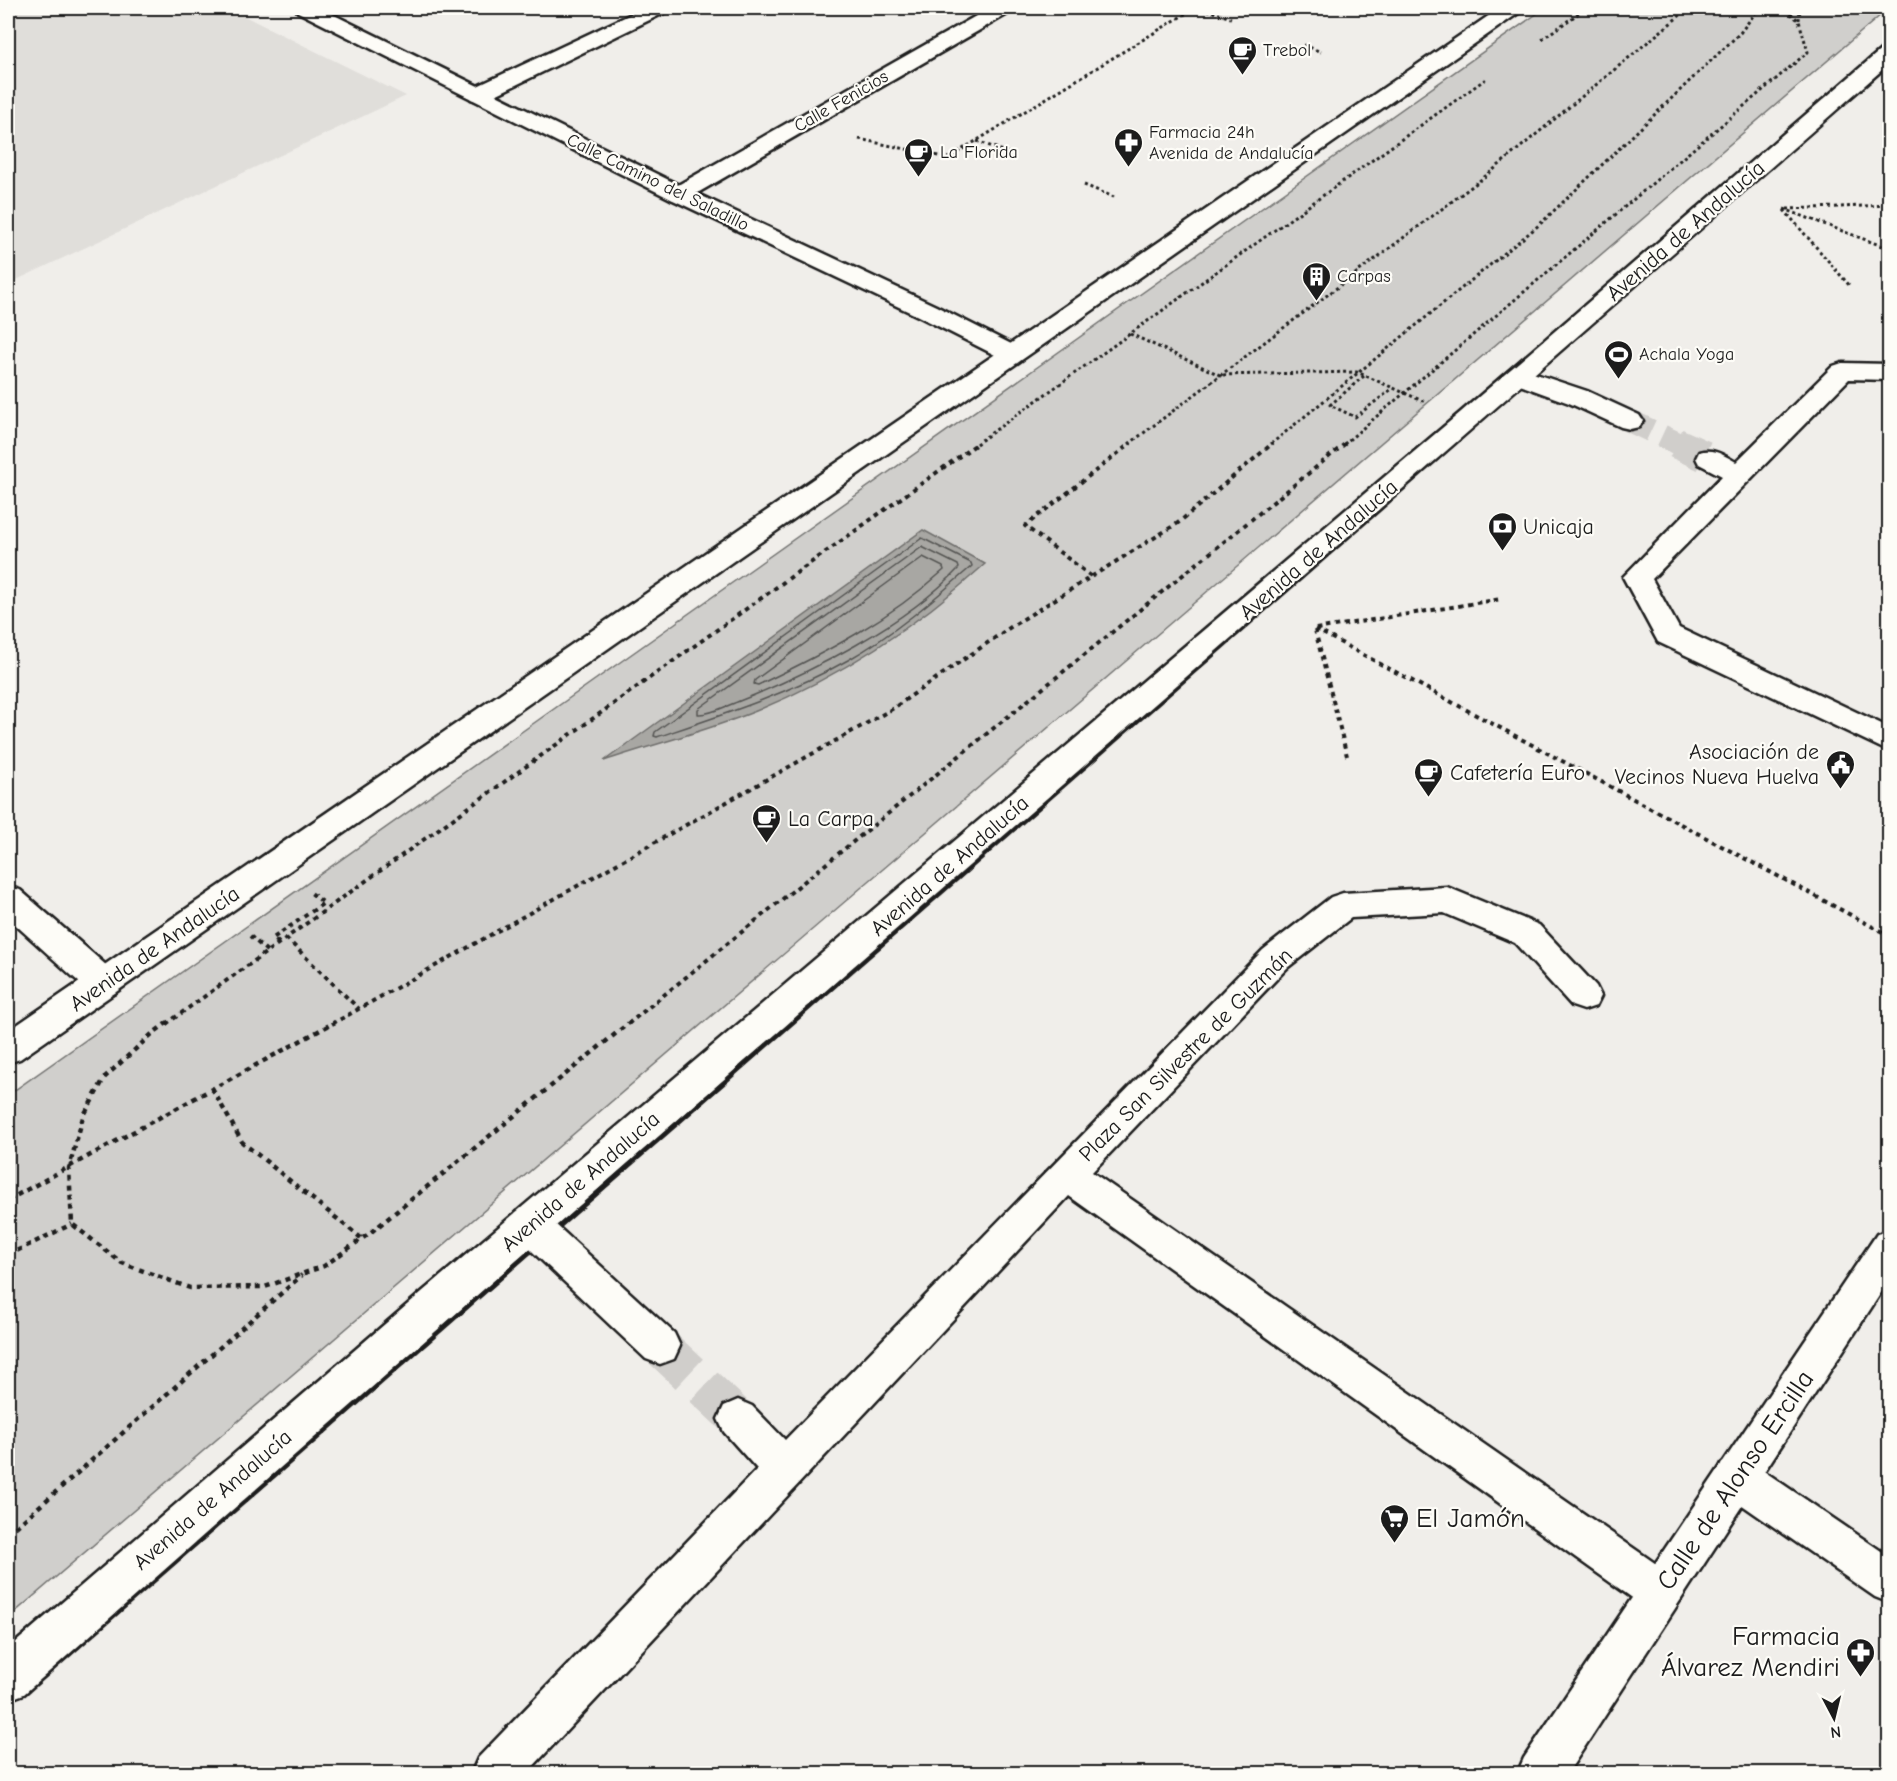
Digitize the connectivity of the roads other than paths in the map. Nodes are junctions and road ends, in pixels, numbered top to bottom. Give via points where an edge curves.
1 (305, 8) edge
2 (606, 8) edge
3 (659, 8) edge
4 (1004, 8) edge
5 (1513, 8) edge
6 (634, 20) junction
7 (1890, 51) edge
8 (479, 94) junction
9 (679, 194) junction
10 (1012, 354) junction
11 (1890, 372) edge
12 (1518, 376) junction
13 (1630, 421) tunnel mouth
14 (1709, 458) tunnel mouth
15 (1739, 474) junction
16 (1890, 741) edge
17 (8, 899) edge
18 (103, 983) junction
19 (1584, 996) dead end
20 (8, 1049) edge
21 (1066, 1174) junction
22 (530, 1224) junction
23 (1890, 1246) edge
24 (660, 1346) tunnel mouth
25 (738, 1419) tunnel mouth
26 (784, 1469) junction
27 (1737, 1477) junction
28 (1890, 1582) edge
29 (1660, 1592) junction
30 (8, 1678) edge
31 (494, 1773) edge
32 (1540, 1773) edge

1 - 8 street, Calle Camino del Saladillo
2 - 6 street
3 - 6 street
4 - 9 street, Calle Fenicios
5 - 10 street, Avenida de Andalucía
6 - 8 street
7 - 12 street, Avenida de Andalucía
8 - 9 street, Calle Camino del Saladillo
9 - 10 street, Calle Camino del Saladillo
10 - 18 street, Avenida de Andalucía
11 - 15 street via 1842,371
12 - 13 street
12 - 22 street, Avenida de Andalucía
14 - 15 street
15 - 16 street via 1637,578 1668,635
17 - 18 street
18 - 20 street, Avenida de Andalucía
19 - 21 street, Plaza San Silvestre de Guzmán via 1527,934 1447,900 1343,906 1275,959
21 - 26 street, Plaza San Silvestre de Guzmán
21 - 29 street
22 - 24 street
22 - 30 street, Avenida de Andalucía
23 - 27 street, Calle de Alonso Ercilla
25 - 26 street
26 - 31 street, Plaza San Silvestre de Guzmán
27 - 28 street
27 - 29 street, Calle de Alonso Ercilla
29 - 32 street, Calle de Alonso Ercilla

